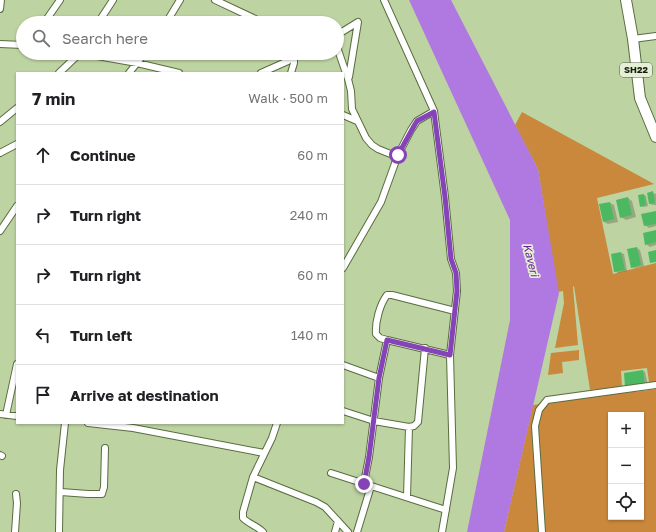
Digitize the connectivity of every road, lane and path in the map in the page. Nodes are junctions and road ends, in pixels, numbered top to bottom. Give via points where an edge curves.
1 (1, 0) edge
2 (60, 0) edge
3 (113, 0) edge
4 (180, 0) edge
5 (214, 0) edge
6 (384, 0) edge
7 (626, 0) edge
8 (0, 9) edge
9 (49, 16) edge
10 (103, 16) edge
11 (170, 16) edge
12 (249, 16) edge
13 (344, 31) edge
14 (656, 36) edge
15 (633, 39) junction
16 (0, 44) edge
17 (16, 45) edge
18 (73, 60) edge
19 (120, 60) edge
20 (139, 60) edge
21 (288, 60) edge
22 (295, 60) edge
23 (341, 60) edge
24 (137, 63) junction
25 (60, 72) edge
26 (130, 72) edge
27 (175, 72) edge
28 (263, 72) edge
29 (291, 72) edge
30 (348, 79) junction
31 (16, 109) edge
32 (434, 112) junction
33 (344, 115) edge
34 (357, 121) junction
35 (0, 122) edge
36 (656, 137) edge
37 (16, 145) edge
38 (0, 153) edge
39 (398, 157) junction
40 (16, 207) edge
41 (0, 231) edge
42 (344, 266) edge
43 (455, 311) junction
44 (387, 340) junction
45 (425, 348) junction
46 (450, 355) junction
47 (344, 365) edge
48 (16, 368) edge
49 (379, 378) junction
50 (656, 385) edge
51 (344, 411) edge
52 (3, 414) edge
53 (16, 416) edge
54 (374, 421) junction
55 (65, 424) edge
56 (110, 424) edge
57 (278, 424) edge
58 (133, 425) edge
59 (409, 427) junction
60 (105, 448) dead end
61 (264, 453) junction
62 (332, 473) dead end
63 (253, 477) junction
64 (368, 484) junction
65 (60, 492) junction
66 (16, 494) dead end
67 (407, 497) junction
68 (446, 510) junction
69 (338, 521) junction
70 (15, 532) edge
71 (59, 532) edge
72 (263, 532) edge
73 (335, 532) edge
74 (348, 532) edge
75 (357, 532) edge
76 (442, 532) edge
77 (542, 532) edge

1 - 8 street
2 - 9 street
3 - 10 street
4 - 11 street
5 - 12 street
6 - 32 street
7 - 15 main road, SH22
13 - 30 street via 358,22
14 - 15 street
15 - 36 main road, SH22 via 640,98
16 - 17 street
18 - 25 street
19 - 24 street
20 - 24 street
21 - 28 street
22 - 29 street
23 - 30 street
24 - 26 street
24 - 27 street
30 - 34 street via 352,109
31 - 35 street
32 - 39 street via 417,121
32 - 43 street via 451,259 456,273
33 - 34 street
34 - 39 street via 372,145
37 - 38 street
39 - 42 street via 381,202
40 - 41 street
43 - 44 street via 392,295 387,296 383,300 375,328 376,334
43 - 46 street
44 - 45 street
44 - 49 street
45 - 46 street
45 - 59 street via 418,422
46 - 68 street via 453,468
47 - 49 street
48 - 52 street
49 - 54 street
50 - 77 street via 547,400 540,410 535,426
51 - 54 street
52 - 53 street
54 - 59 street
54 - 64 street
55 - 65 street
56 - 58 street
57 - 61 street
58 - 61 street
59 - 67 street
60 - 65 street via 102,494
61 - 63 street
62 - 64 street
63 - 69 street via 316,502 325,507
63 - 72 street via 243,518
64 - 67 street
64 - 75 street
65 - 71 street
66 - 70 street
67 - 68 street
68 - 76 street
69 - 73 street
69 - 74 street

